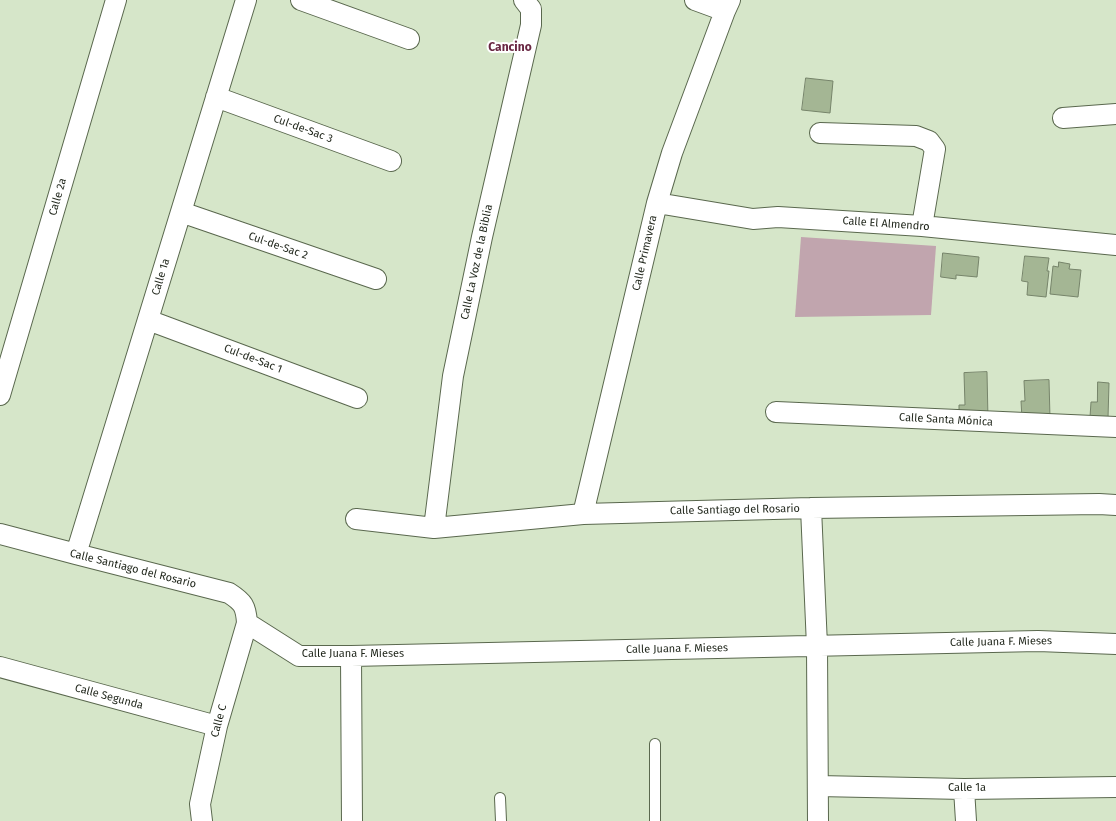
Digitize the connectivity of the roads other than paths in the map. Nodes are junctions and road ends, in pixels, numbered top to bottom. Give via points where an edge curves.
1 (116, 0) edge
2 (246, 0) edge
3 (301, 0) edge
4 (524, 0) edge
5 (695, 0) edge
6 (727, 5) edge
7 (409, 39) dead end
8 (216, 97) junction
9 (1116, 114) edge
10 (1063, 118) dead end
11 (820, 133) dead end
12 (391, 161) dead end
13 (657, 203) junction
14 (181, 212) junction
15 (922, 226) junction
16 (1116, 245) edge
17 (376, 279) dead end
18 (148, 320) junction
19 (0, 394) edge
20 (357, 398) dead end
21 (776, 412) dead end
22 (1116, 428) edge
23 (1116, 505) edge
24 (811, 508) junction
25 (583, 514) junction
26 (356, 519) dead end
27 (434, 528) junction
28 (0, 534) edge
29 (76, 554) junction
30 (247, 623) junction
31 (1116, 644) edge
32 (817, 646) junction
33 (351, 656) junction
34 (0, 667) edge
35 (217, 726) junction
36 (655, 744) dead end
37 (818, 786) junction
38 (1116, 787) edge
39 (964, 789) junction
40 (500, 798) dead end
41 (202, 821) edge
42 (352, 821) edge
43 (501, 821) edge
44 (655, 821) edge
45 (818, 821) edge
46 (966, 821) edge

1 - 19 street, Calle 2a
2 - 8 street, Calle 1a
3 - 7 street
4 - 27 street, Calle La Voz de la Biblia via 531,9 531,25 453,376
5 - 6 street
6 - 13 street, Calle Primavera via 672,153
8 - 12 street, Cul-de-Sac 3
8 - 14 street, Calle 1a
9 - 10 street
11 - 15 street via 916,136 929,141 934,149
13 - 15 street, Calle El Almendro via 752,219 778,217
13 - 25 street, Calle Primavera
14 - 17 street, Cul-de-Sac 2
14 - 18 street, Calle 1a
15 - 16 street, Calle El Almendro
18 - 20 street, Cul-de-Sac 1
18 - 29 street, Calle 1a
21 - 22 street, Calle Santa Mónica
23 - 24 street, Calle Santiago del Rosario
24 - 25 street, Calle Santiago del Rosario
24 - 32 street
25 - 27 street, Calle Santiago del Rosario
26 - 27 street, Calle Santiago del Rosario
28 - 29 street, Calle Santiago del Rosario
29 - 30 street, Calle Santiago del Rosario via 229,593 239,599 246,610
30 - 33 street, Calle Juana F. Mieses via 299,656
30 - 35 street, Calle C
31 - 32 street, Calle Juana F. Mieses via 1038,641
32 - 33 street, Calle Juana F. Mieses
32 - 37 street
33 - 42 street
34 - 35 street, Calle Segunda
35 - 41 street, Calle C via 200,804
36 - 44 lane
37 - 39 street, Calle 1a
37 - 45 street
38 - 39 street, Calle 1a
39 - 46 street
40 - 43 lane

